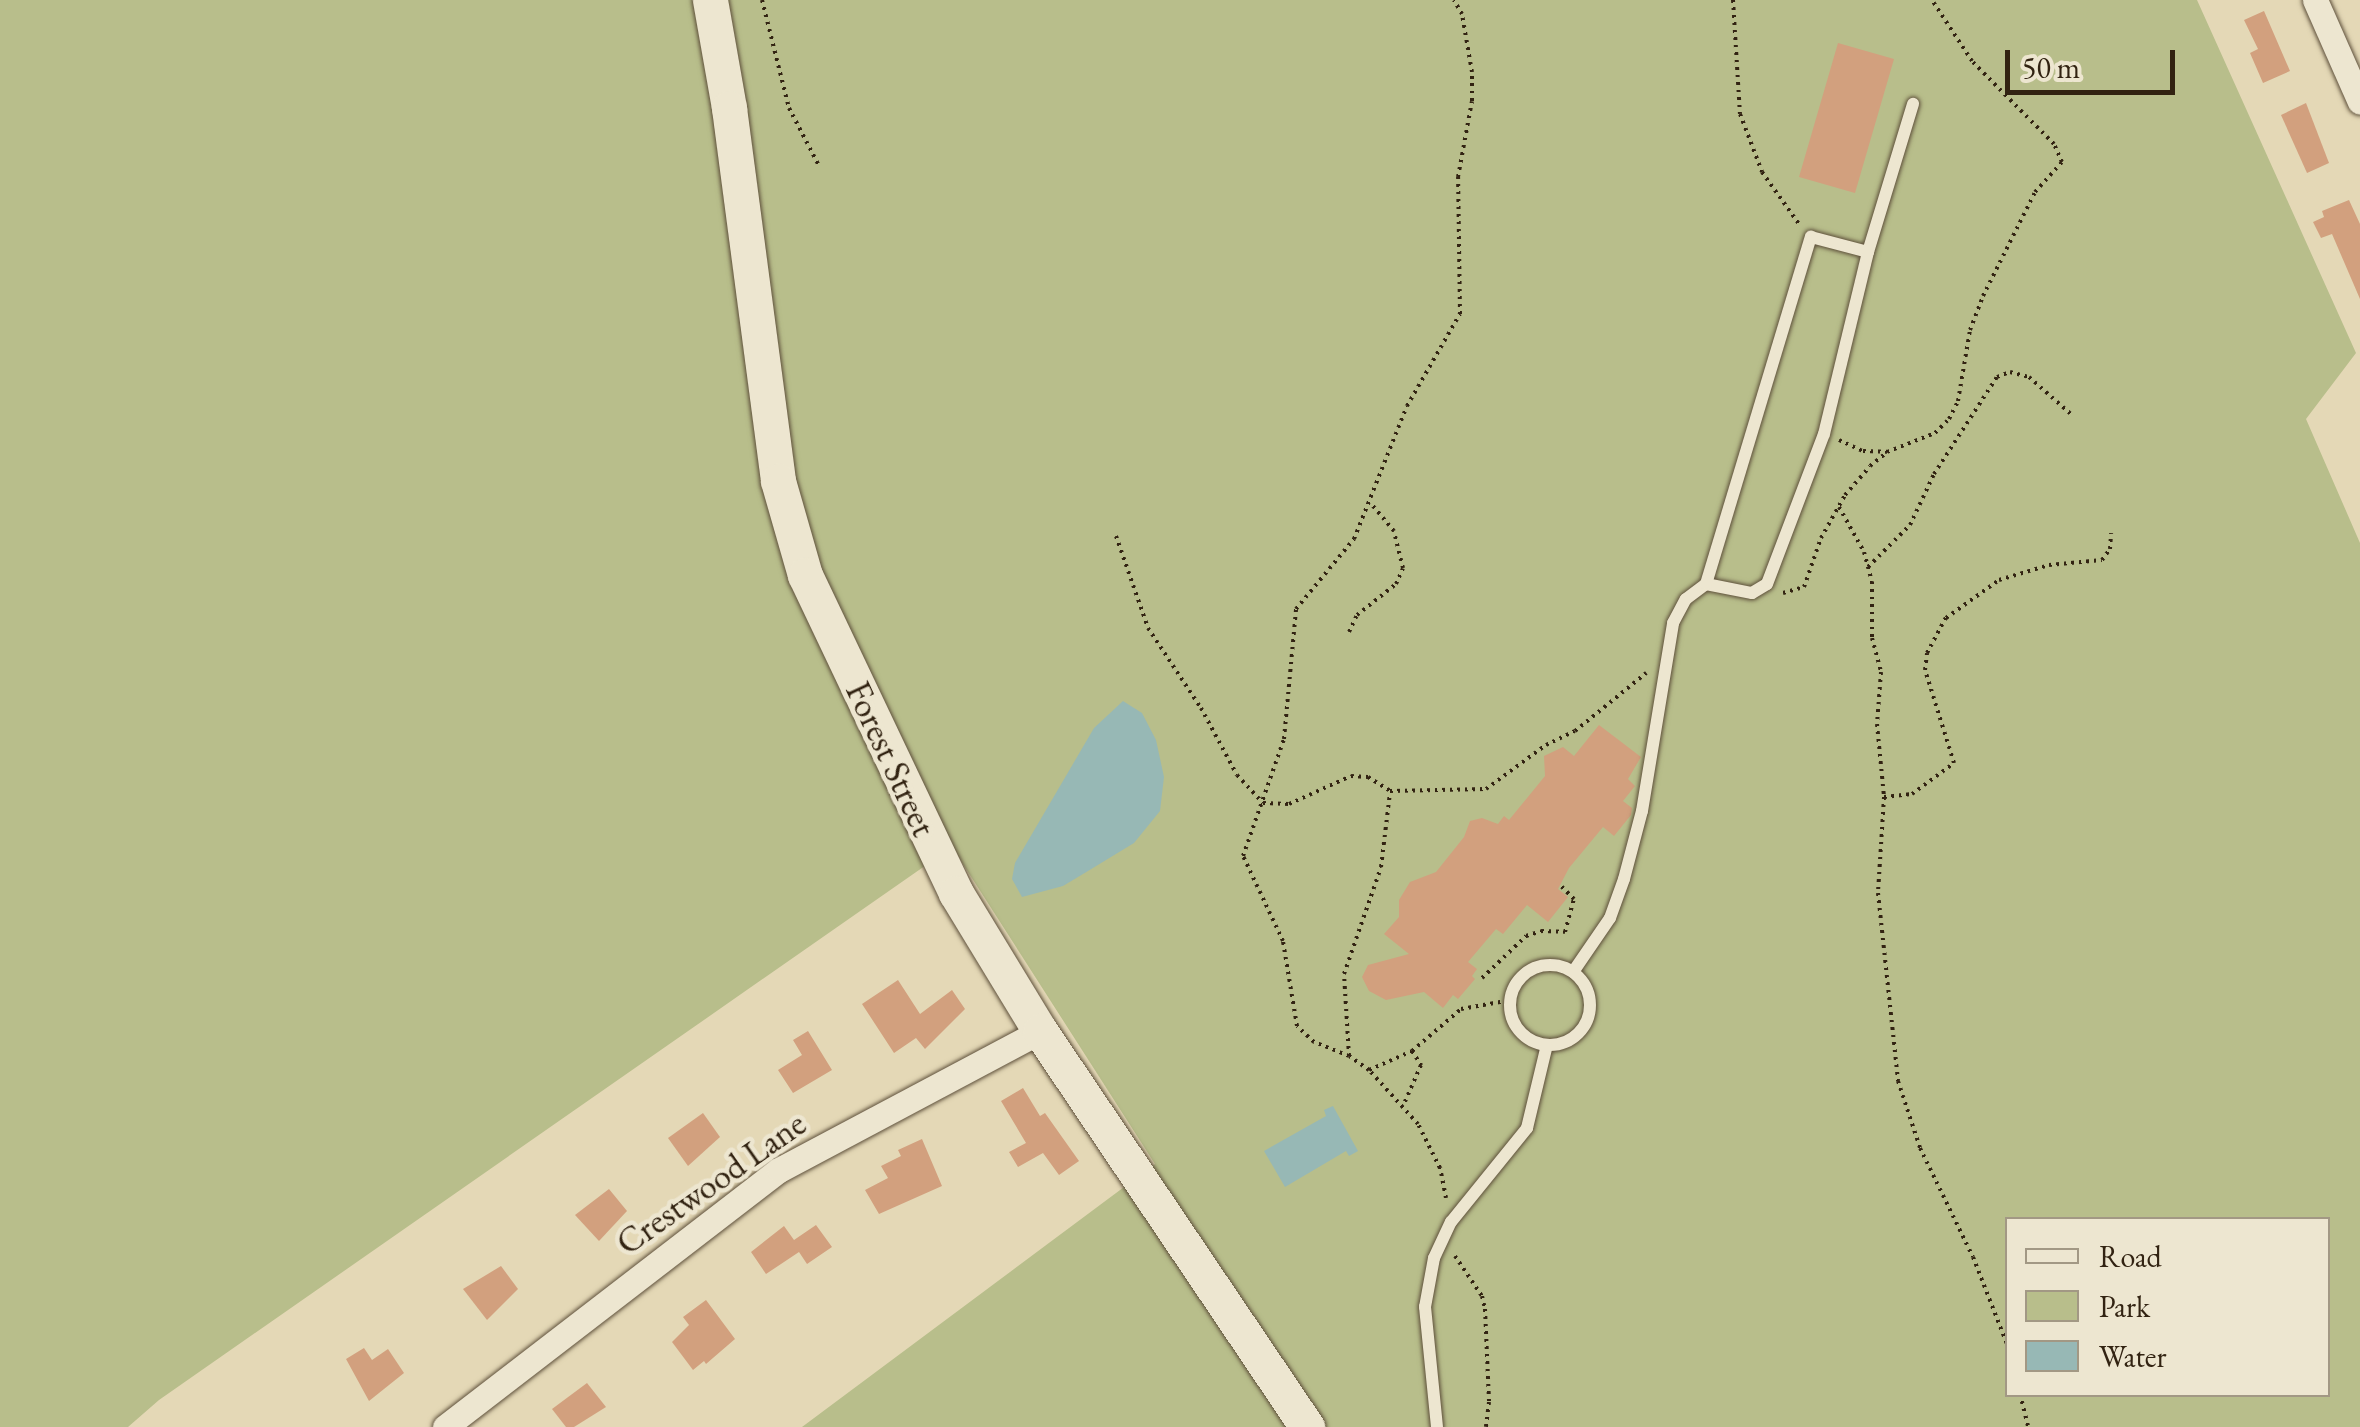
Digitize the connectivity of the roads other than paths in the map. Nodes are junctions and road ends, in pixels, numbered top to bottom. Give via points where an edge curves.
1 (710, 0) edge
2 (2315, 0) edge
3 (2360, 102) edge
4 (1913, 104) dead end
5 (1868, 252) junction
6 (1706, 584) junction
7 (1573, 972) junction
8 (1040, 1031) junction
9 (1547, 1045) junction
10 (445, 1427) edge
11 (1307, 1427) edge
12 (1437, 1427) edge

1 - 8 street, Forest Street via 786,523 938,859
2 - 3 street
4 - 5 lane
5 - 6 lane via 1824,434 1764,588 1733,592
5 - 6 lane via 1812,237
6 - 7 lane via 1680,608 1665,657 1642,812 1624,878 1610,918
7 - 9 lane via 1590,998 1586,1024 1567,1042
7 - 9 lane via 1540,966 1518,981 1511,1000 1519,1031
8 - 10 street, Crestwood Lane via 779,1170
8 - 11 street, Forest Street
9 - 12 lane via 1528,1128 1451,1222 1434,1258 1425,1306

